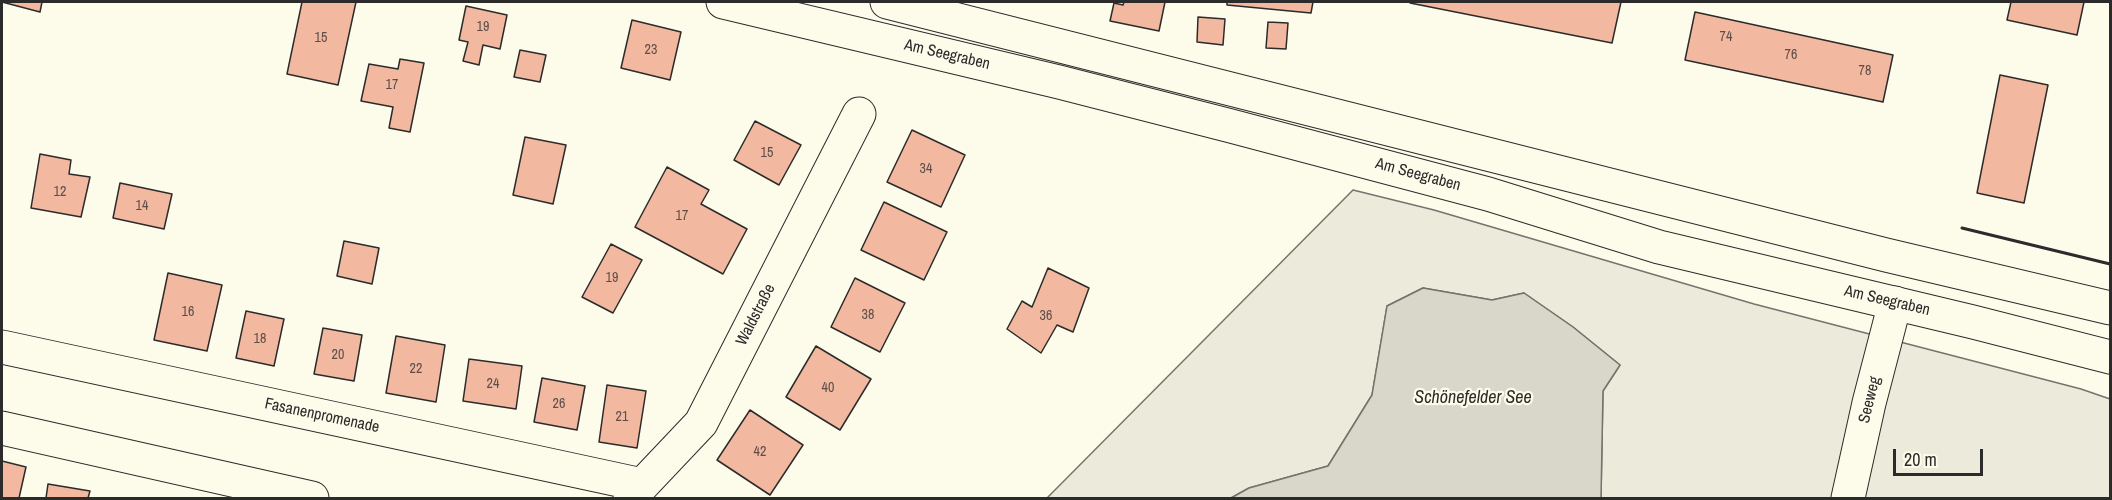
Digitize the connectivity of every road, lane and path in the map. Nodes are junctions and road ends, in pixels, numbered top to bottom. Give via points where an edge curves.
1 (723, 2) edge
2 (887, 2) edge
3 (859, 114) dead end
4 (1895, 303) junction
5 (2110, 308) edge
6 (2, 347) edge
7 (2110, 357) edge
8 (2, 428) edge
9 (636, 492) edge
10 (312, 498) edge
11 (1848, 498) edge

1 - 4 main road, Am Seegraben via 1059,82 1488,194 1659,247
2 - 5 main road
3 - 9 main road, Waldstraße via 701,423
4 - 7 main road, Am Seegraben
4 - 11 main road, Seeweg
6 - 9 main road, Fasanenpromenade
8 - 10 main road

